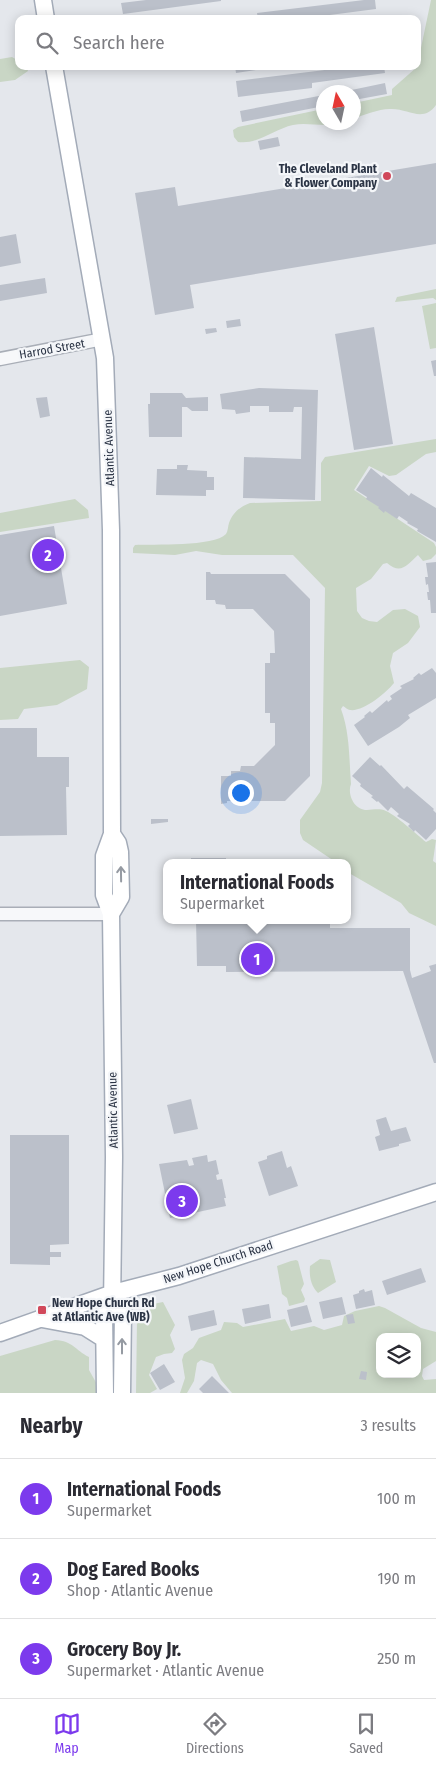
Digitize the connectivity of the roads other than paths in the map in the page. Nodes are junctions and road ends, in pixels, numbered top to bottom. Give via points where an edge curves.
1 (43, 0) edge
2 (45, 15) edge
3 (55, 70) edge
4 (103, 339) junction
5 (0, 359) edge
6 (0, 914) edge
7 (111, 914) junction
8 (436, 1192) edge
9 (112, 1300) junction
10 (42, 1319) junction
11 (0, 1333) edge
12 (104, 1340) junction
13 (105, 1393) edge
14 (122, 1393) edge

1 - 2 main road
3 - 4 main road, Atlantic Avenue
4 - 5 street, Harrod Street
4 - 7 main road, Atlantic Avenue via 111,530 112,834 120,852 121,896
6 - 7 street
7 - 9 main road, Atlantic Avenue
8 - 9 main road, New Hope Church Road
9 - 10 main road, New Hope Church Road
9 - 12 main road, Atlantic Avenue via 104,1313
14 -> 9 main road, Atlantic Avenue via 122,1311
10 - 11 main road, New Hope Church Road
10 - 12 main road via 85,1327
12 - 13 main road, Atlantic Avenue

